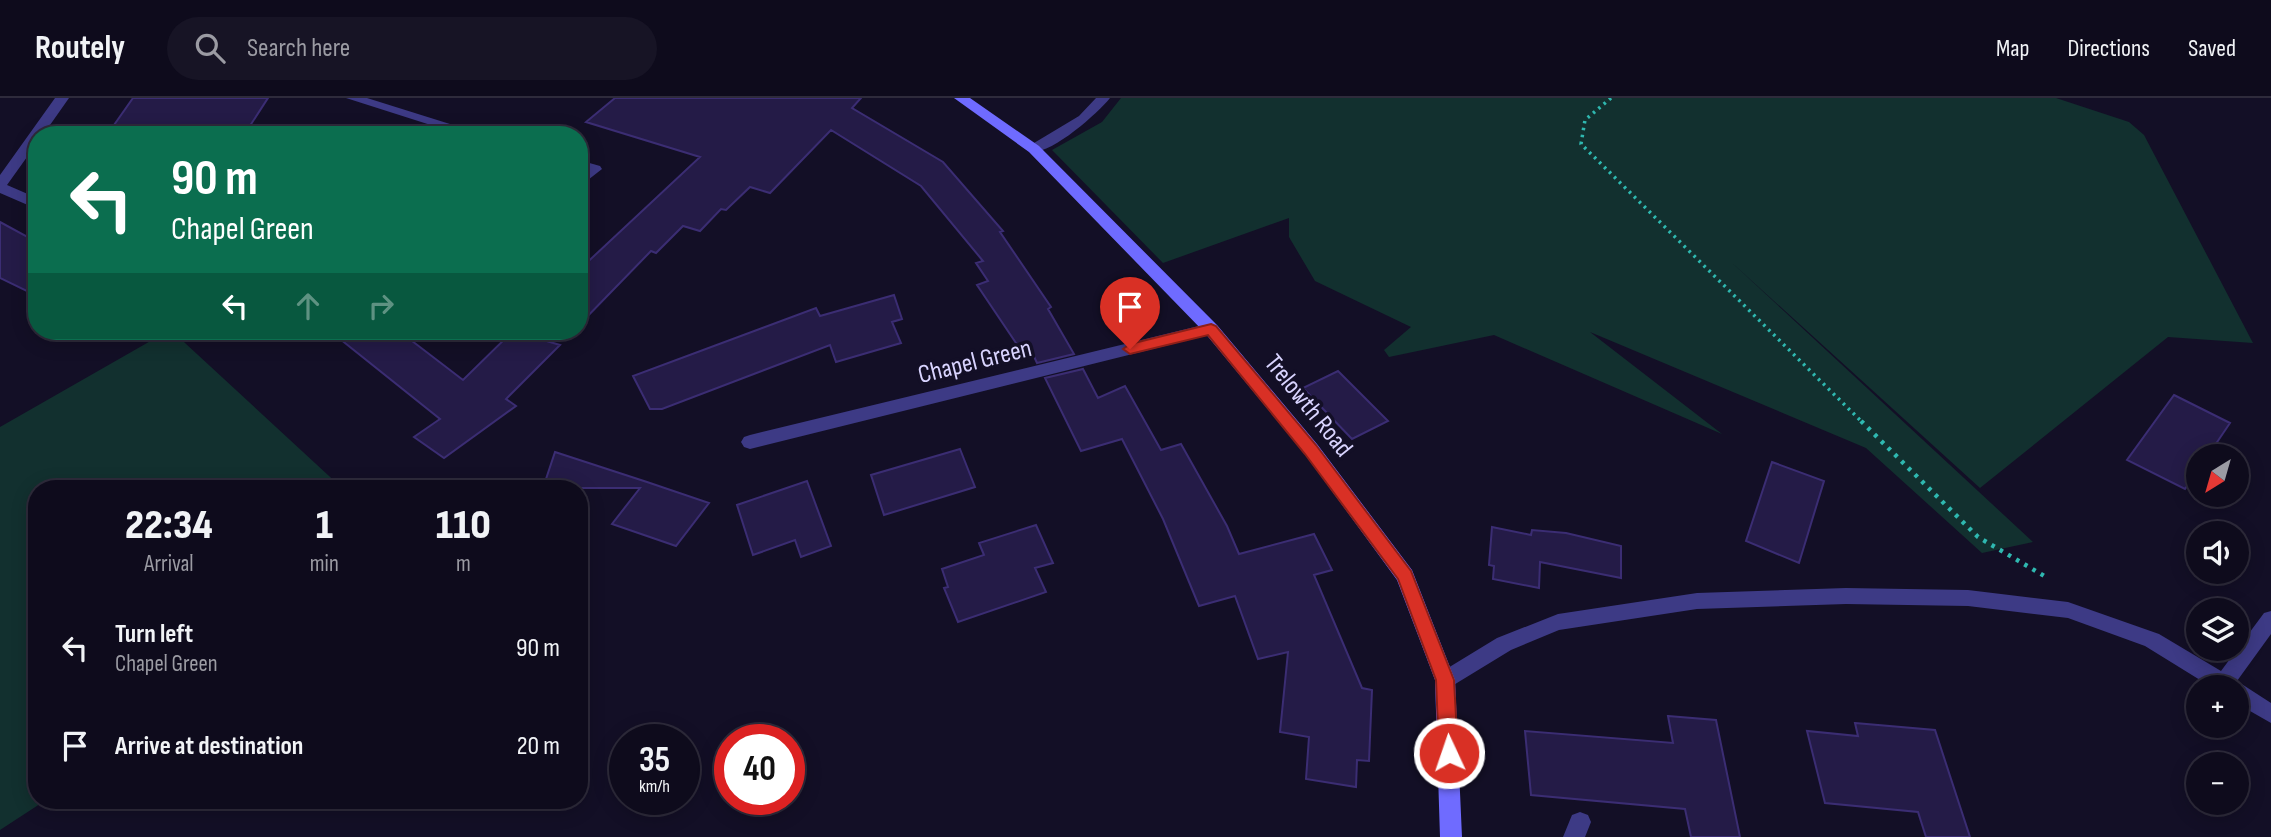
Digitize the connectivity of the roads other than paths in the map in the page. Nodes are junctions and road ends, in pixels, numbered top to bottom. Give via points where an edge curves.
1 (62, 98) edge
2 (353, 98) edge
3 (961, 98) edge
4 (1103, 98) edge
5 (42, 126) edge
6 (448, 126) edge
7 (28, 146) edge
8 (1034, 149) junction
9 (0, 186) edge
10 (28, 200) edge
11 (1211, 329) junction
12 (750, 442) dead end
13 (2271, 619) edge
14 (2209, 675) edge
15 (2238, 675) edge
16 (1445, 680) junction
17 (2249, 700) edge
18 (2271, 714) edge
19 (1451, 837) edge

1 - 5 street
2 - 6 street
3 - 8 street, Trelowth Road
4 - 8 street via 1084,119
7 - 9 street
8 - 11 street, Trelowth Road
9 - 10 street
11 - 12 street, Chapel Green
11 - 16 street, Trelowth Road via 1311,449 1405,576
13 - 15 street
14 - 16 street via 2152,639 2068,610 1968,598 1846,596 1697,601 1558,622 1504,644
16 - 19 street, Trelowth Road
17 - 18 street

